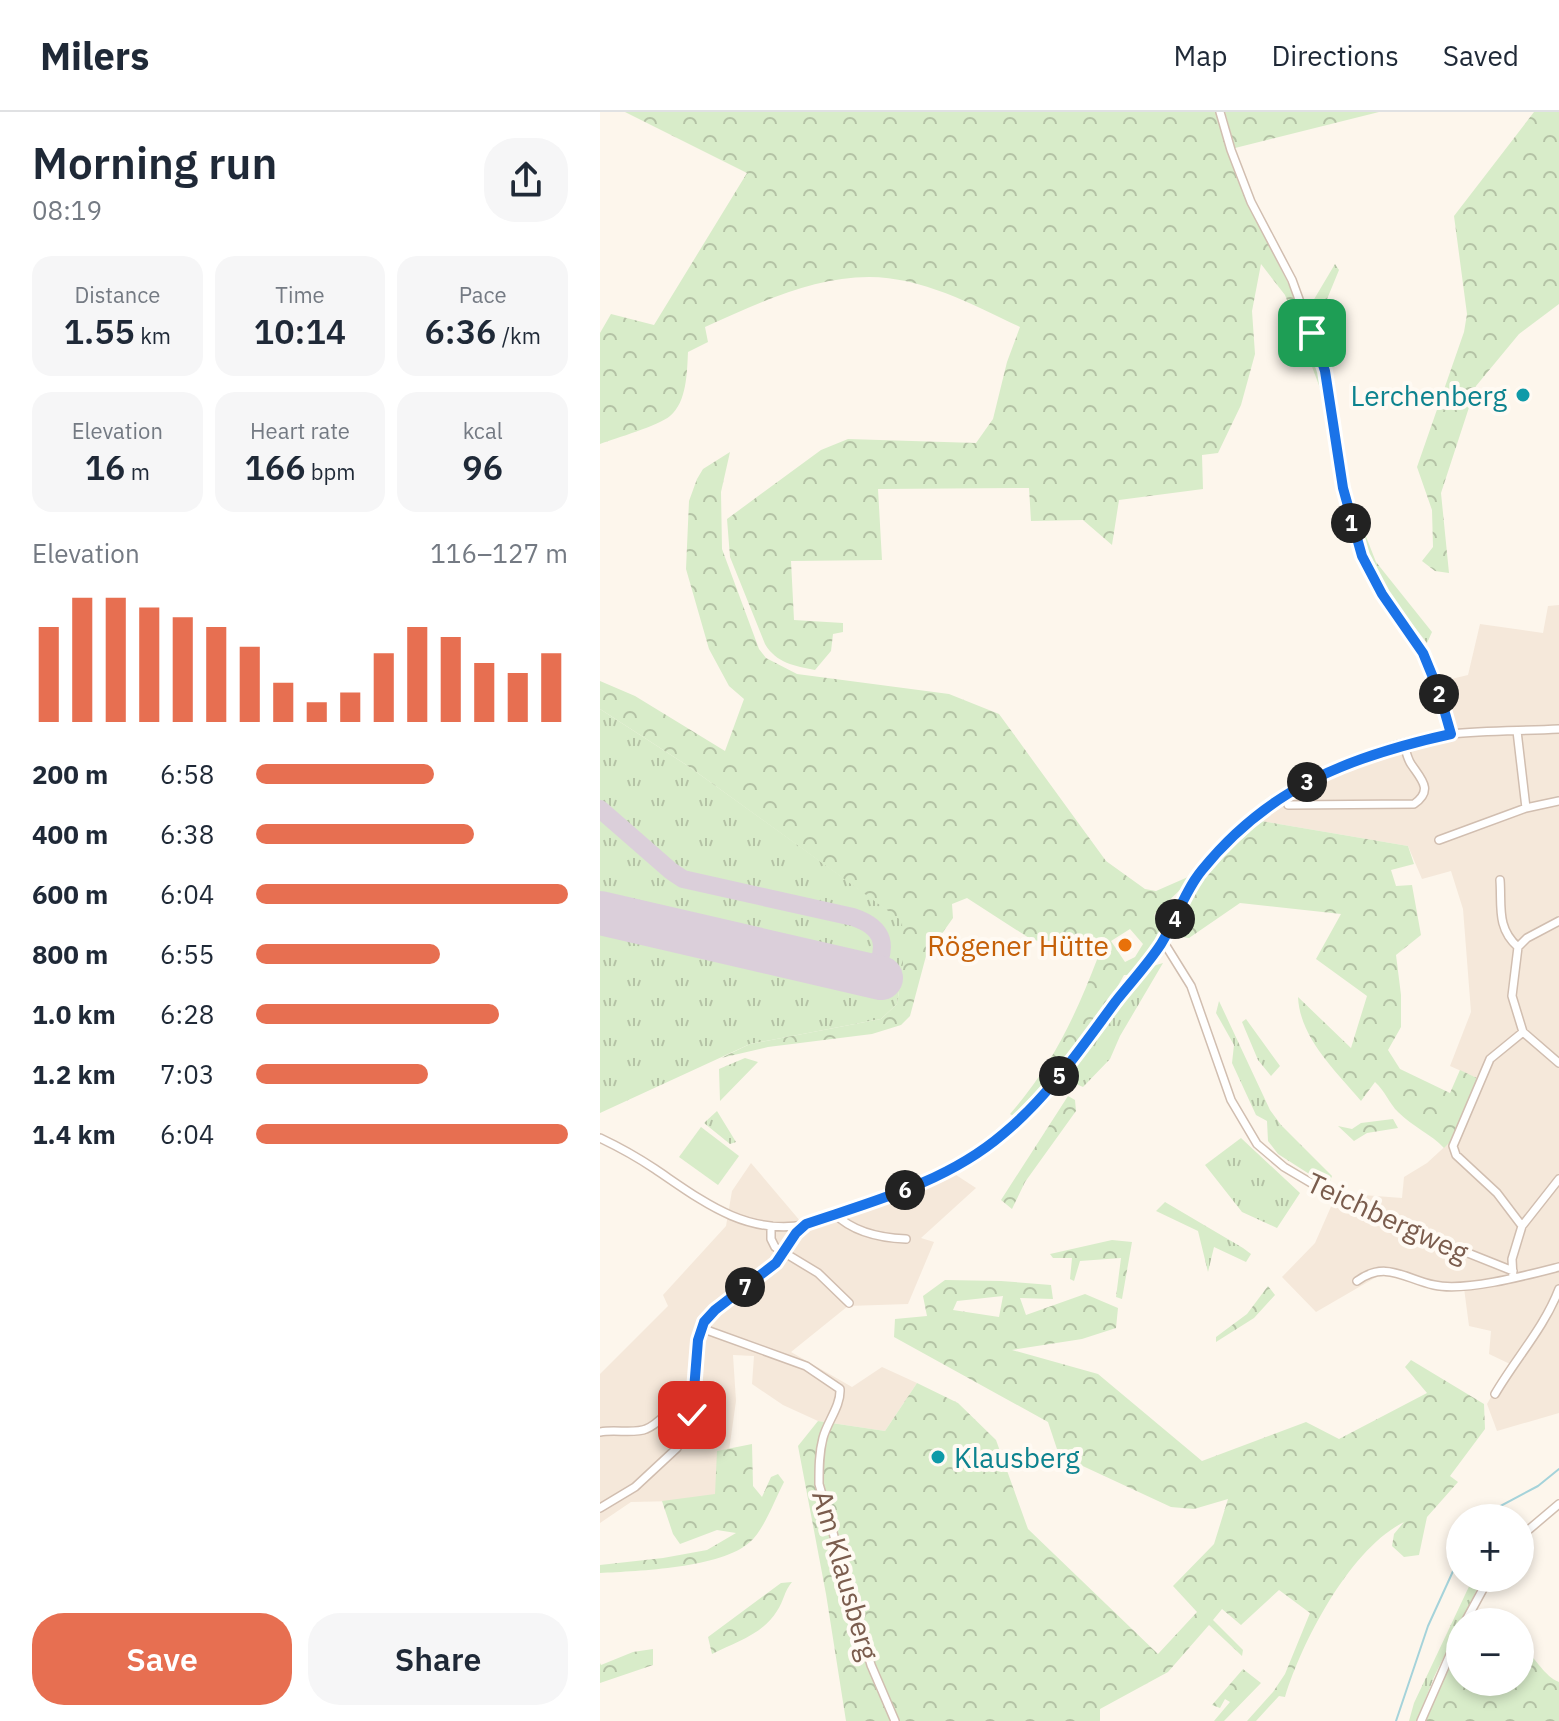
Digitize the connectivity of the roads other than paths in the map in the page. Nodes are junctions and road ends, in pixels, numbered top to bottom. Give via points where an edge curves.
1 (1220, 112) edge
2 (1559, 729) edge
3 (1517, 731) junction
4 (1451, 734) junction
5 (1404, 744) junction
6 (1559, 801) edge
7 (1288, 805) dead end
8 (1526, 808) junction
9 (1439, 840) dead end
10 (1500, 880) dead end
11 (1559, 921) edge
12 (1163, 941) junction
13 (1518, 947) junction
14 (1523, 1032) junction
15 (1559, 1063) edge
16 (600, 1138) edge
17 (1559, 1179) edge
18 (835, 1214) junction
19 (806, 1224) junction
20 (771, 1226) junction
21 (1522, 1226) junction
22 (906, 1239) dead end
23 (784, 1252) junction
24 (1559, 1267) edge
25 (1513, 1275) junction
26 (1357, 1281) dead end
27 (1559, 1289) edge
28 (849, 1303) dead end
29 (701, 1328) junction
30 (1495, 1394) dead end
31 (694, 1397) junction
32 (600, 1432) edge
33 (1559, 1504) edge
34 (600, 1508) edge
35 (1534, 1525) edge
36 (1446, 1664) edge
37 (895, 1721) edge
38 (1421, 1721) edge

1 - 4 street via 1251,202 1292,280 1325,371 1343,488 1362,556 1423,653
2 - 3 street
3 - 4 street
3 - 8 street
4 - 5 street
5 - 7 street via 1425,785 1424,795 1414,804
5 - 12 street via 1340,765 1266,810 1200,872
6 - 8 street
8 - 9 street
10 - 13 street via 1500,914
11 - 13 street
12 - 18 street via 1048,1089 1005,1133 934,1177
12 - 25 street, Teichbergweg via 1191,986 1231,1100 1257,1144 1284,1167 1350,1206
13 - 14 street via 1512,996
14 - 15 street
14 - 21 street via 1490,1059 1453,1146 1458,1158 1497,1193
16 - 20 street via 711,1207
17 - 21 street
18 - 19 street
18 - 22 street via 867,1232
19 - 20 street
19 - 23 street
20 - 23 street via 772,1241
21 - 25 street
23 - 28 street via 818,1273
23 - 29 street
24 - 25 street
25 - 26 street via 1452,1287 1385,1270
27 - 30 street
29 - 31 street
29 - 37 street, Am Klausberg via 792,1360 840,1389 823,1436 819,1484 871,1665
31 - 32 street via 683,1399 645,1430
31 - 34 street via 677,1448 635,1487
33 - 35 street
36 - 38 street

